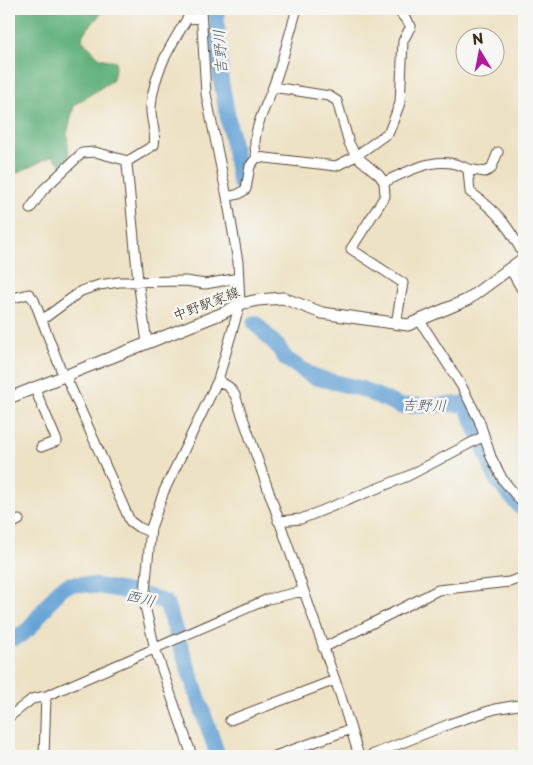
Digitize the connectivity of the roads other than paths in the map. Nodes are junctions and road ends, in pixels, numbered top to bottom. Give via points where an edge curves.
1 (297, 9) edge
2 (397, 9) edge
3 (201, 13) edge
4 (273, 87) junction
5 (498, 152) dead end
6 (356, 156) junction
7 (257, 157) junction
8 (128, 161) junction
9 (468, 169) junction
10 (384, 182) junction
11 (227, 197) junction
12 (30, 209) dead end
13 (524, 257) edge
14 (510, 270) junction
15 (239, 278) junction
16 (138, 281) junction
17 (524, 293) edge
18 (9, 299) edge
19 (240, 304) junction
20 (42, 320) junction
21 (420, 321) junction
22 (396, 324) junction
23 (147, 342) junction
24 (63, 375) junction
25 (218, 380) junction
26 (34, 387) junction
27 (9, 398) edge
28 (481, 437) junction
29 (40, 447) dead end
30 (524, 505) edge
31 (20, 520) dead end
32 (278, 521) junction
33 (9, 525) edge
34 (150, 532) junction
35 (524, 577) edge
36 (303, 591) junction
37 (323, 648) junction
38 (155, 650) junction
39 (335, 680) junction
40 (46, 696) junction
41 (524, 704) edge
42 (9, 717) edge
43 (230, 720) dead end
44 (351, 729) junction
45 (44, 756) edge
46 (192, 756) edge
47 (274, 756) edge
48 (359, 756) edge
49 (369, 756) edge

1 - 4 street
2 - 6 street via 411,26 403,41 400,103 389,132
3 - 8 street via 187,19 160,64 151,107 156,138 154,145
3 - 11 street via 206,94
4 - 6 street via 329,96 338,101 344,131
4 - 7 street via 261,115 255,150
5 - 9 street via 491,170
6 - 7 street via 336,166
6 - 10 street via 372,167
7 - 11 street via 250,166 246,189
8 - 12 street via 95,152 82,153 43,190
8 - 16 street
9 - 10 street via 458,163 432,163
9 - 13 street via 470,192 494,210 513,235
10 - 22 street via 385,196 352,249 403,283
11 - 15 street
13 - 14 main road, 中野駅家線
14 - 17 street
14 - 21 main road, 中野駅家線 via 467,300
15 - 16 street via 205,284
15 - 19 street
16 - 20 street via 81,291
16 - 23 street
18 - 20 street via 28,294
19 - 22 main road, 中野駅家線 via 283,298 322,313
19 - 23 main road, 中野駅家線
19 - 25 street
20 - 24 street
21 - 22 main road, 中野駅家線
21 - 28 street via 461,385
23 - 24 main road, 中野駅家線
24 - 26 main road, 中野駅家線
24 - 34 street via 68,379 130,521
25 - 32 street via 235,395
25 - 34 street via 164,491
26 - 27 main road, 中野駅家線
26 - 29 street via 57,440
28 - 30 street via 503,480
28 - 32 street via 408,476 301,519
31 - 33 street
32 - 36 street
34 - 38 street via 144,602
35 - 37 street via 509,582 438,590
36 - 37 street
36 - 38 street via 268,599
37 - 39 street
38 - 40 street
38 - 46 street
39 - 43 street
39 - 44 street
40 - 42 street via 32,699
40 - 45 street
41 - 49 street via 461,720
44 - 47 street
44 - 48 street

